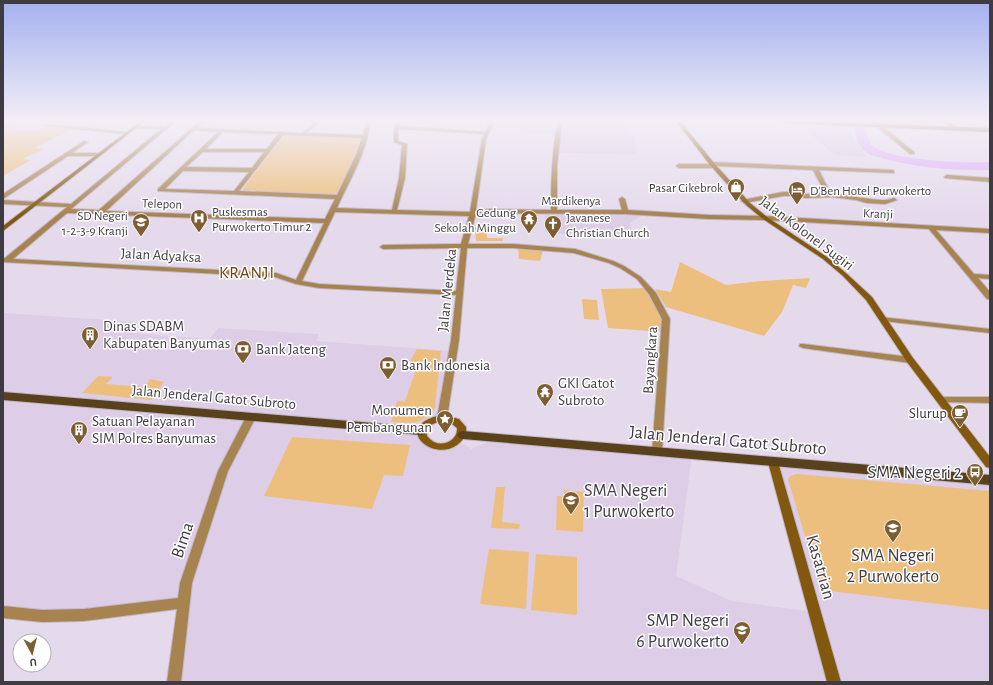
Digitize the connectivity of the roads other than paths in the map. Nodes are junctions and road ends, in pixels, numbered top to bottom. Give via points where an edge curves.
1 (99, 153) edge
2 (136, 153) edge
3 (166, 153) edge
4 (198, 153) edge
5 (266, 153) edge
6 (360, 153) edge
7 (404, 153) edge
8 (482, 153) edge
9 (554, 153) edge
10 (703, 153) edge
11 (66, 154) joint
12 (96, 155) junction
13 (713, 165) junction
14 (679, 166) dead end
15 (815, 168) junction
16 (182, 169) junction
17 (253, 170) junction
18 (892, 172) dead end
19 (947, 177) dead end
20 (990, 180) edge
21 (236, 192) junction
22 (832, 195) junction
23 (3, 197) edge
24 (339, 197) junction
25 (622, 199) dead end
26 (894, 200) dead end
27 (744, 201) junction
28 (3, 202) edge
29 (35, 204) junction
30 (73, 206) junction
31 (332, 210) junction
32 (67, 211) junction
33 (554, 211) junction
34 (101, 212) junction
35 (394, 212) junction
36 (472, 212) junction
37 (625, 212) junction
38 (765, 218) junction
39 (327, 221) junction
40 (930, 228) junction
41 (3, 229) edge
42 (990, 231) edge
43 (464, 246) junction
44 (382, 247) dead end
45 (4, 261) edge
46 (972, 276) junction
47 (990, 277) edge
48 (298, 283) junction
49 (460, 293) junction
50 (990, 297) edge
51 (883, 319) junction
52 (990, 331) edge
53 (803, 346) dead end
54 (910, 360) junction
55 (3, 396) edge
56 (942, 400) junction
57 (990, 400) edge
58 (251, 417) junction
59 (442, 418) junction
60 (421, 431) junction
61 (463, 435) junction
62 (657, 452) junction
63 (773, 462) junction
64 (990, 464) edge
65 (990, 480) edge
66 (184, 603) junction
67 (3, 612) edge
68 (174, 682) edge
69 (834, 682) edge

1 - 12 street
2 - 30 street
3 - 34 street
4 - 16 street
5 - 17 street
6 - 24 street
7 - 35 street via 402,178
8 - 36 street, Jalan Merdeka
9 - 33 street
10 - 13 street, Jalan Kolonel Sugiri
11 - 12 street
11 - 23 street
12 - 29 street
13 - 14 street
13 - 15 street
13 - 27 street, Jalan Kolonel Sugiri
15 - 18 street
15 - 22 street
16 - 17 street
16 - 21 street via 160,190
17 - 21 street
19 - 20 street
21 - 24 street
22 - 26 street via 867,201
22 - 27 street via 783,194
24 - 31 street
25 - 37 street
27 - 38 street, Jalan Kolonel Sugiri
28 - 29 street
29 - 30 street
29 - 41 street
30 - 32 street
31 - 35 street
31 - 39 street
32 - 34 street, Telepon
32 - 45 street
33 - 36 street, Mardikenya
33 - 37 street, Mardikenya
34 - 39 street, Telepon
35 - 36 street
36 - 43 street, Jalan Merdeka
37 - 38 street, Mardikenya
38 - 40 street, Kranji
38 - 51 street, Jalan Kolonel Sugiri via 845,275 869,299
39 - 48 street
40 - 42 street, Kranji
40 - 46 street
43 - 44 street, Bayangkara
43 - 49 street, Jalan Merdeka
43 - 62 street, Bayangkara via 513,246 575,251 622,267 639,278 652,293 666,319
45 - 48 street, Jalan Adyaksa via 276,275
46 - 47 street
46 - 50 street
48 - 49 street, Jalan Adyaksa
49 - 59 street, Jalan Merdeka
51 - 52 street
51 - 54 street, Jalan Kolonel Sugiri
53 - 54 street
54 - 56 street, Jalan Kolonel Sugiri
55 - 58 main road, Jalan Jenderal Gatot Subroto
56 - 57 street
56 - 64 street, Jalan Kolonel Sugiri
58 - 60 main road, Jalan Jenderal Gatot Subroto
58 - 66 street, Bima via 224,471 186,583
59 - 60 street via 430,421
59 - 61 street via 456,421 461,425
60 - 61 street via 426,442 438,446 453,444
61 - 62 main road, Jalan Jenderal Gatot Subroto
62 - 63 main road, Jalan Jenderal Gatot Subroto
63 - 65 main road, Jalan Jenderal Gatot Subroto
63 - 69 street, Kasatrian
66 - 67 street via 84,615 42,616
66 - 68 street, Bima

